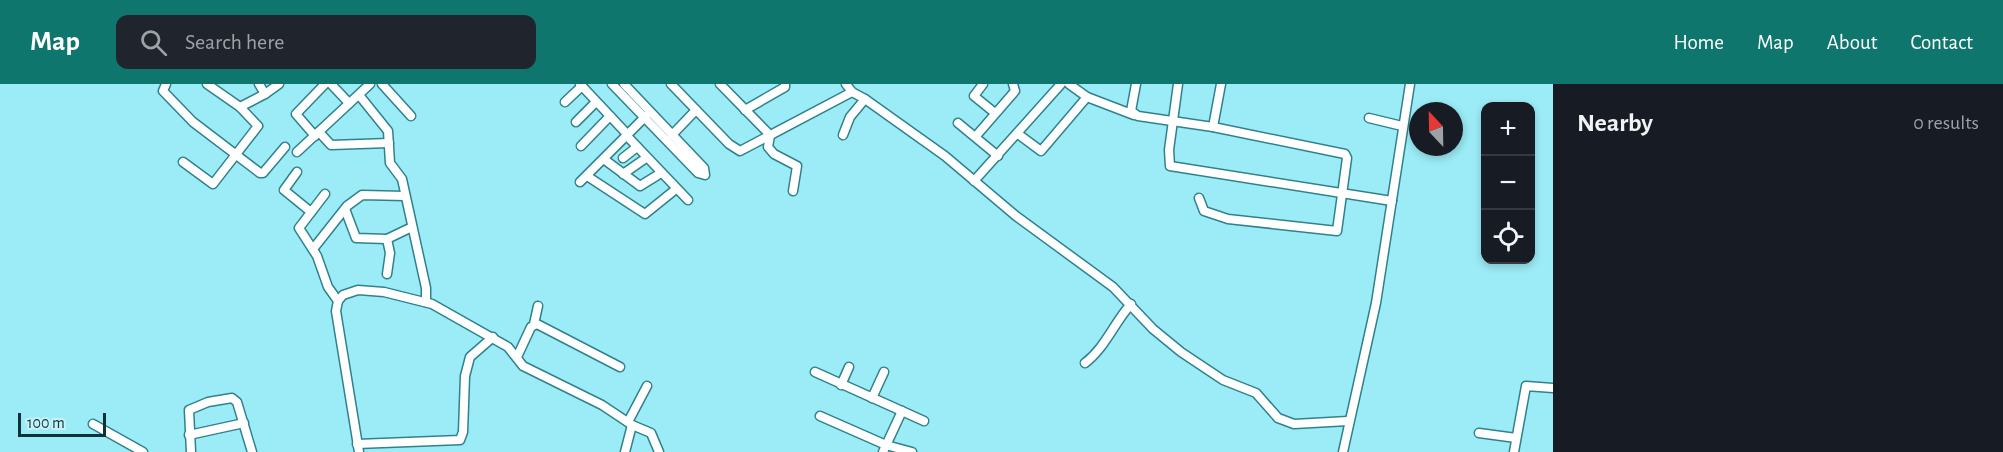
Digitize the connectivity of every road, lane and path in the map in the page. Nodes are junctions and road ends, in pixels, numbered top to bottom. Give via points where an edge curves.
1 (166, 84) edge
2 (207, 84) edge
3 (259, 84) edge
4 (279, 84) edge
5 (325, 84) edge
6 (331, 84) edge
7 (382, 84) edge
8 (612, 84) edge
9 (624, 84) edge
10 (670, 84) edge
11 (785, 84) edge
12 (983, 84) edge
13 (1061, 84) edge
14 (1069, 84) edge
15 (1136, 84) edge
16 (1178, 84) edge
17 (1221, 84) edge
18 (1410, 84) edge
19 (581, 85) edge
20 (725, 85) edge
21 (1016, 86) edge
22 (363, 88) edge
23 (849, 88) edge
24 (265, 94) junction
25 (1087, 97) junction
26 (865, 99) junction
27 (565, 102) dead end
28 (596, 102) junction
29 (349, 103) junction
30 (240, 107) junction
31 (696, 110) junction
32 (745, 110) junction
33 (995, 113) junction
34 (648, 115) junction
35 (1134, 115) junction
36 (411, 116) dead end
37 (610, 116) junction
38 (1369, 118) dead end
39 (576, 122) dead end
40 (958, 123) dead end
41 (1172, 123) junction
42 (1402, 126) junction
43 (1213, 127) junction
44 (317, 134) junction
45 (627, 134) junction
46 (1018, 134) junction
47 (672, 135) junction
48 (770, 135) junction
49 (843, 135) dead end
50 (976, 136) junction
51 (389, 143) junction
52 (581, 146) dead end
53 (285, 147) dead end
54 (637, 147) junction
55 (237, 152) junction
56 (297, 152) dead end
57 (998, 156) junction
58 (623, 158) dead end
59 (646, 158) junction
60 (605, 160) junction
61 (183, 162) dead end
62 (297, 172) dead end
63 (661, 173) junction
64 (623, 174) junction
65 (974, 181) junction
66 (676, 189) junction
67 (793, 191) dead end
68 (325, 194) dead end
69 (1344, 195) junction
70 (405, 196) junction
71 (1199, 198) dead end
72 (688, 200) dead end
73 (1392, 201) junction
74 (345, 209) junction
75 (311, 212) junction
76 (412, 227) junction
77 (387, 239) junction
78 (313, 249) junction
79 (387, 274) dead end
80 (338, 301) junction
81 (426, 302) junction
82 (1131, 304) junction
83 (538, 306) dead end
84 (534, 324) junction
85 (493, 337) junction
86 (517, 357) junction
87 (1085, 363) dead end
88 (620, 367) dead end
89 (849, 367) dead end
90 (815, 372) dead end
91 (884, 372) dead end
92 (841, 385) junction
93 (647, 386) dead end
94 (1553, 388) edge
95 (872, 398) junction
96 (902, 411) junction
97 (820, 416) dead end
98 (924, 421) dead end
99 (1348, 421) junction
100 (244, 423) junction
101 (630, 423) junction
102 (93, 424) dead end
103 (1479, 433) dead end
104 (189, 435) junction
105 (1516, 438) junction
106 (358, 448) edge
107 (884, 449) edge
108 (143, 452) edge
109 (191, 452) edge
110 (251, 452) edge
111 (625, 452) edge
112 (659, 452) edge
113 (912, 452) edge
114 (1342, 452) edge
115 (1514, 452) edge

1 - 55 street via 162,91 170,100 193,122
2 - 30 street
3 - 24 street
4 - 24 street
5 - 44 street via 296,114
6 - 29 street
7 - 36 street
8 - 34 street
9 - 34 street
10 - 31 street
11 - 32 street
12 - 33 street via 974,96
13 - 46 street
14 - 25 street
15 - 35 street via 1131,111
16 - 41 street
17 - 43 street
18 - 42 street
19 - 27 street
19 - 28 street
20 - 32 street
21 - 33 street
22 - 29 street
22 - 51 street via 384,124
23 - 26 street
23 - 48 street
24 - 30 street
25 - 35 street
25 - 46 street via 1041,150
26 - 49 street via 850,117
26 - 65 street
28 - 37 street
28 - 39 street
29 - 44 street
30 - 55 street via 258,126
31 - 47 street
31 - 48 street via 740,152
32 - 48 street
33 - 50 street
34 - 45 street
34 - 47 street
34 - 47 street via 698,173 705,175 704,168
35 - 41 street
37 - 45 street
37 - 52 street
38 - 42 street
40 - 50 street
41 - 43 street
41 - 69 street via 1170,166
42 - 73 street
43 - 69 street via 1345,154
44 - 51 street via 331,145
44 - 56 street
45 - 54 street
45 - 60 street
46 - 57 street
48 - 67 street via 768,147 774,154 797,166
50 - 57 street
51 - 70 street via 390,163 402,179
53 - 55 street via 263,173
54 - 58 street
54 - 59 street
55 - 61 street via 213,184
57 - 65 street
59 - 63 street
59 - 64 street
60 - 64 street
60 - 66 street via 584,179 645,214
62 - 75 street via 284,190
63 - 64 street via 642,186
63 - 66 street
65 - 82 street
66 - 72 street
68 - 75 street
69 - 71 street via 1337,231 1228,219 1204,211
69 - 73 street
70 - 74 street via 362,195
70 - 76 street
73 - 99 street via 1377,303
74 - 77 street via 356,238
74 - 78 street
75 - 78 street via 299,228
76 - 77 street
76 - 81 street
77 - 79 street
78 - 80 street
80 - 81 street via 357,291 384,292
80 - 106 street via 336,311
81 - 85 street
82 - 87 street
82 - 99 street via 1181,352 1223,380 1256,393 1278,418 1294,424
83 - 84 street
84 - 86 street
84 - 88 street
85 - 86 street
85 - 106 street via 470,357 460,440
86 - 101 street via 523,366
89 - 92 street
90 - 92 street
91 - 95 street
92 - 95 street
93 - 101 street
94 - 105 street via 1526,386
95 - 96 street
96 - 98 street
96 - 107 street
97 - 107 street
99 - 114 street
100 - 104 street
100 - 104 street via 235,400 216,400 189,410
100 - 110 street
101 - 111 street
101 - 112 street via 651,433
102 - 108 street
103 - 105 street
104 - 109 street
105 - 115 street
107 - 113 street

